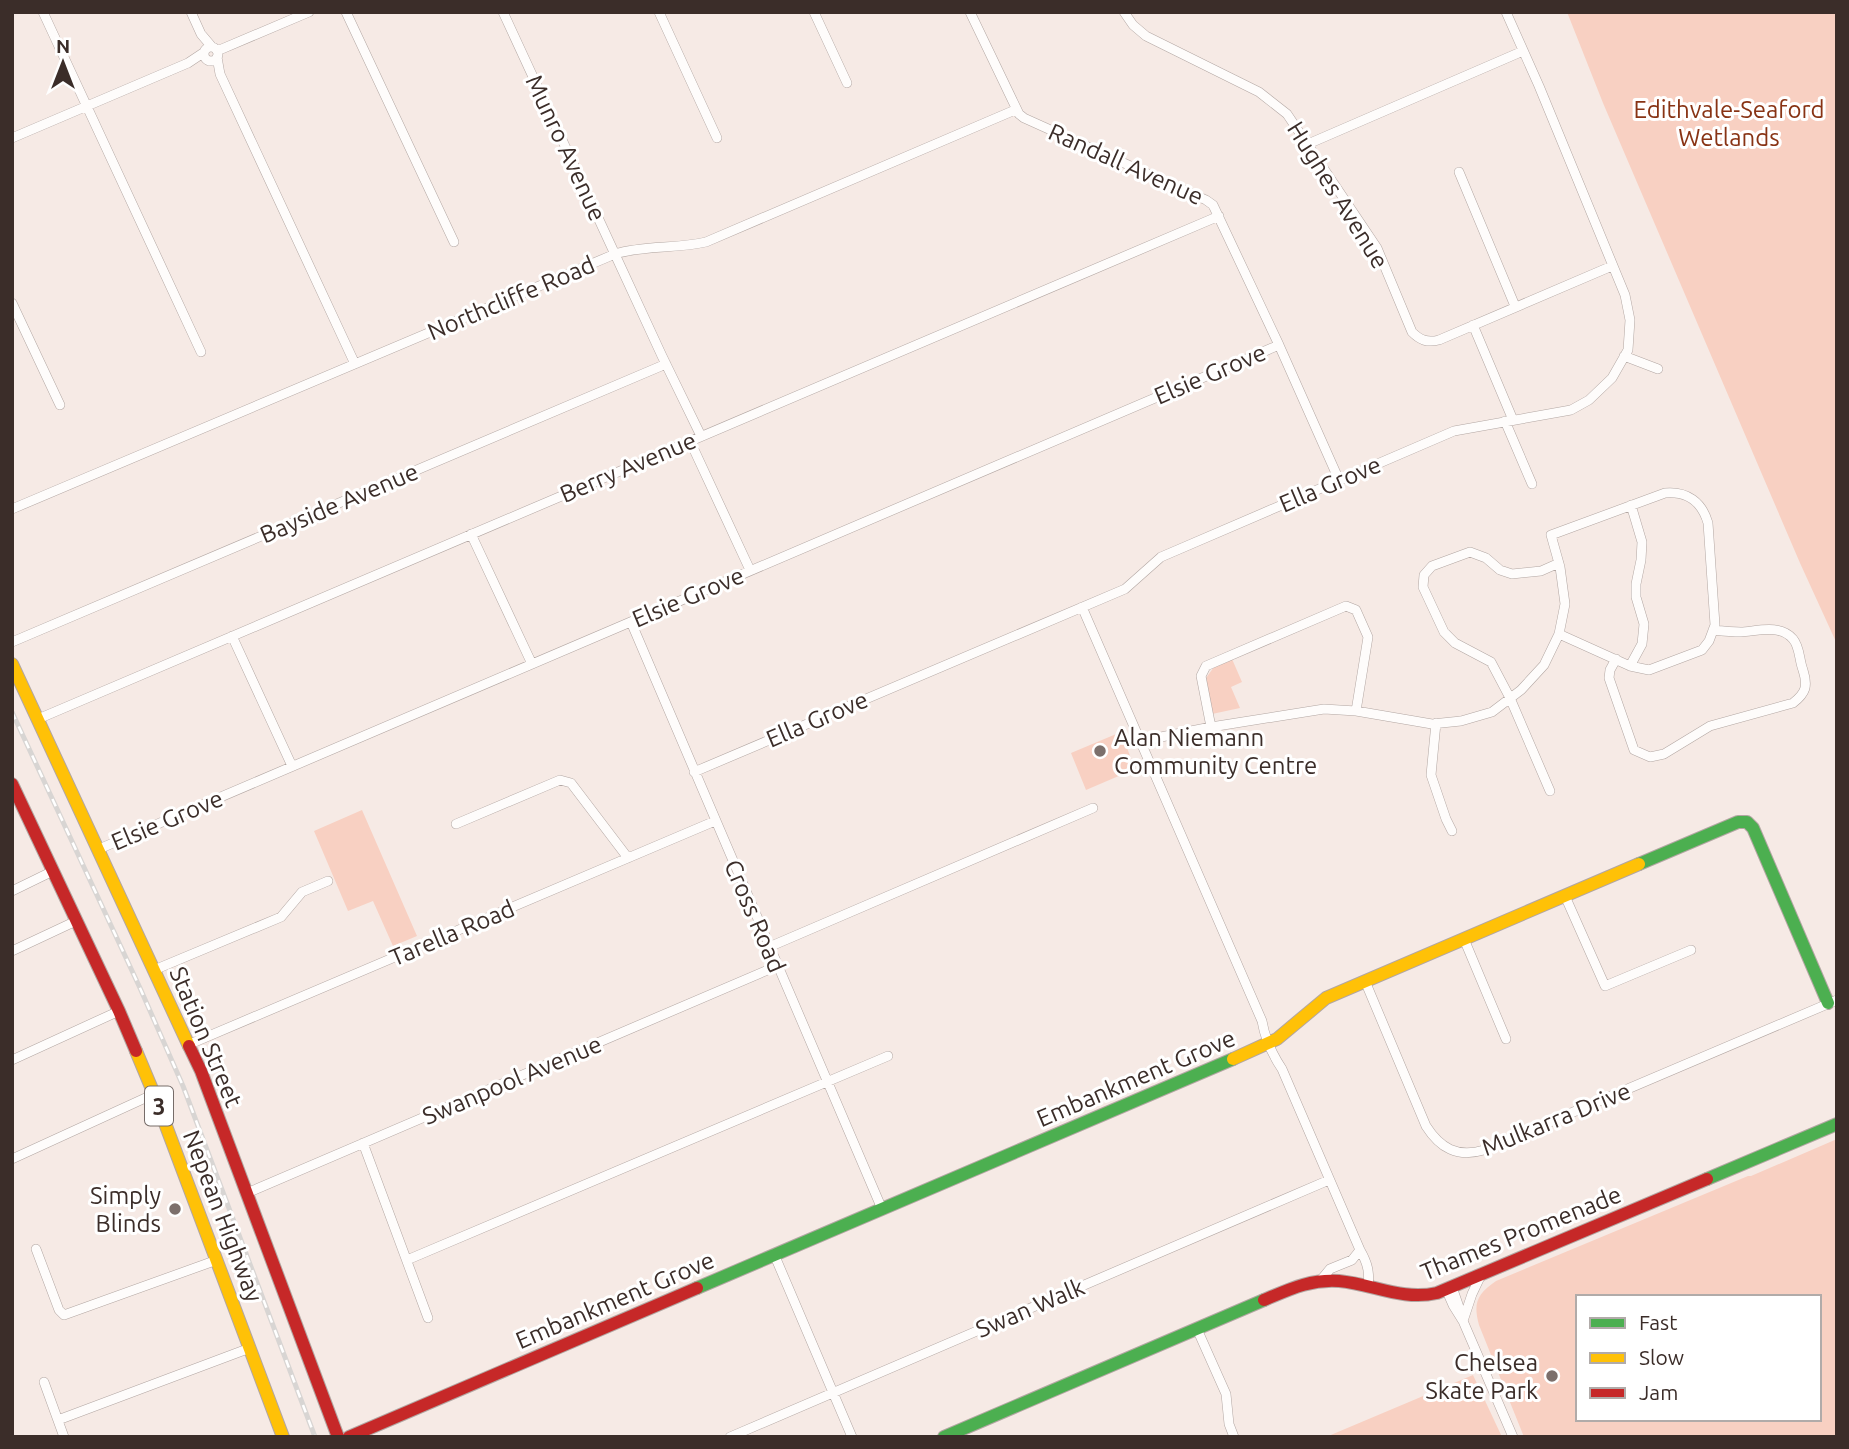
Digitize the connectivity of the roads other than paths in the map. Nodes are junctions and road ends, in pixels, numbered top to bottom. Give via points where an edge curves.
1 (43, 12) edge
2 (191, 12) edge
3 (309, 12) edge
4 (346, 12) edge
5 (503, 12) edge
6 (659, 12) edge
7 (814, 12) edge
8 (970, 12) edge
9 (1124, 12) edge
10 (1506, 12) edge
11 (1522, 51) junction
12 (210, 54) junction
13 (847, 83) dead end
14 (86, 107) junction
15 (1016, 110) junction
16 (12, 138) edge
17 (717, 138) dead end
18 (1308, 144) junction
19 (1459, 172) dead end
20 (1219, 216) junction
21 (454, 242) dead end
22 (615, 254) junction
23 (1612, 266) junction
24 (12, 303) edge
25 (1515, 306) junction
26 (1474, 326) junction
27 (1279, 345) junction
28 (201, 352) dead end
29 (1625, 356) junction
30 (355, 364) junction
31 (666, 364) junction
32 (1658, 369) dead end
33 (60, 405) dead end
34 (1509, 421) junction
35 (701, 436) junction
36 (690, 441) junction
37 (1339, 480) junction
38 (1532, 484) dead end
39 (1632, 505) junction
40 (12, 509) edge
41 (471, 534) junction
42 (1559, 563) junction
43 (750, 570) junction
44 (1082, 607) junction
45 (631, 622) junction
46 (1713, 630) junction
47 (1559, 634) junction
48 (232, 636) junction
49 (12, 642) edge
50 (1616, 659) junction
51 (12, 664) edge
52 (531, 664) junction
53 (1630, 666) junction
54 (1510, 698) junction
55 (1356, 712) junction
56 (38, 719) junction
57 (1436, 723) junction
58 (1211, 726) junction
59 (1143, 746) junction
60 (292, 766) junction
61 (694, 772) junction
62 (12, 784) edge
63 (1550, 791) dead end
64 (1093, 808) dead end
65 (715, 821) junction
66 (456, 824) dead end
67 (1452, 831) dead end
68 (99, 849) junction
69 (628, 858) junction
70 (53, 872) junction
71 (328, 881) dead end
72 (12, 891) edge
73 (1565, 896) junction
74 (76, 921) junction
75 (1464, 939) junction
76 (769, 947) junction
77 (1691, 950) dead end
78 (12, 951) edge
79 (777, 966) junction
80 (155, 970) junction
81 (1365, 981) junction
82 (1833, 1001) edge
83 (119, 1011) junction
84 (1506, 1039) dead end
85 (1271, 1043) junction
86 (190, 1044) junction
87 (888, 1056) dead end
88 (12, 1060) edge
89 (827, 1082) junction
90 (154, 1094) junction
91 (1837, 1124) edge
92 (363, 1143) junction
93 (12, 1159) edge
94 (1329, 1180) junction
95 (247, 1193) junction
96 (882, 1209) junction
97 (36, 1249) dead end
98 (1360, 1250) junction
99 (774, 1254) junction
100 (217, 1260) junction
101 (407, 1260) junction
102 (1481, 1275) junction
103 (1320, 1282) junction
104 (1364, 1286) junction
105 (1449, 1288) junction
106 (428, 1318) dead end
107 (1463, 1321) junction
108 (1197, 1329) junction
109 (250, 1348) junction
110 (44, 1382) dead end
111 (833, 1393) junction
112 (58, 1420) junction
113 (64, 1437) edge
114 (283, 1437) edge
115 (338, 1437) edge
116 (349, 1437) edge
117 (730, 1437) edge
118 (852, 1437) edge
119 (944, 1437) edge
120 (1234, 1437) edge
121 (1513, 1437) edge

1 - 14 street
2 - 12 street
3 - 12 street
4 - 21 street
5 - 22 street, Munro Avenue
6 - 17 street
7 - 13 street
8 - 15 street
9 - 18 street, Hughes Avenue via 1154,41 1259,92 1287,114
10 - 11 street, Ella Grove
11 - 18 street
11 - 23 street, Ella Grove
12 - 14 street
12 - 30 street
14 - 16 street
14 - 28 street
15 - 20 street, Randall Avenue via 1024,118 1206,200
15 - 22 street, Northcliffe Road via 706,242
18 - 26 street, Hughes Avenue via 1377,248 1412,332 1429,342
19 - 25 street
20 - 27 street, Randall Avenue
20 - 35 street, Berry Avenue
22 - 30 street, Northcliffe Road
22 - 31 street, Munro Avenue
23 - 25 street, Hughes Avenue
23 - 29 street, Ella Grove via 1630,320
24 - 33 street
25 - 26 street, Hughes Avenue
26 - 34 street
27 - 37 street, Randall Avenue
27 - 43 street, Elsie Grove
29 - 32 street
29 - 34 street, Ella Grove via 1612,379 1589,401 1571,410
30 - 40 street, Northcliffe Road
31 - 35 street, Munro Avenue
31 - 49 street, Bayside Avenue
34 - 37 street, Ella Grove via 1454,431
34 - 38 street
35 - 36 street, Berry Avenue
36 - 41 street, Berry Avenue
36 - 43 street
37 - 44 street, Ella Grove via 1161,557 1125,589
39 - 42 street via 1551,535
39 - 46 street via 1676,492 1702,508 1708,526
39 - 53 street via 1642,542 1636,597 1644,624 1642,644
41 - 48 street, Berry Avenue
41 - 52 street
42 - 47 street via 1564,604
42 - 54 street via 1541,571 1511,574 1470,552 1432,566 1424,575 1423,587 1444,632 1491,662
43 - 45 street, Elsie Grove
44 - 59 street
44 - 61 street, Ella Grove
45 - 52 street, Elsie Grove
45 - 61 street, Cross Road
46 - 50 street via 1783,631 1799,650 1807,681 1803,695 1793,703 1710,726 1664,754 1650,757 1634,750 1609,678
46 - 53 street via 1702,650 1649,670
47 - 50 street
47 - 54 street via 1544,665
48 - 56 street, Berry Avenue
48 - 60 street
50 - 53 street
51 - 56 main road, Station Street
52 - 60 street, Elsie Grove
54 - 57 street via 1492,712
54 - 63 street
55 - 57 street
55 - 58 street via 1324,709
55 - 58 street via 1367,637 1356,610 1346,606 1206,666 1201,676
56 - 68 main road, Station Street
57 - 67 street via 1431,775
58 - 59 street via 1146,740
59 - 85 street
60 - 68 street, Elsie Grove
61 - 65 street, Cross Road
62 - 70 main road, Nepean Highway / 3
64 - 76 street
65 - 69 street, Tarella Road
65 - 76 street, Cross Road
66 - 69 street via 560,780 571,783
68 - 80 main road, Station Street
69 - 86 street, Tarella Road
70 - 72 street
70 - 74 main road, Nepean Highway / 3
71 - 80 street via 302,892 281,917
73 - 75 main road, Embankment Grove
73 - 77 street via 1605,986
73 - 82 main road, Embankment Grove via 1749,818
74 - 78 street
74 - 83 main road, Nepean Highway / 3
75 - 81 main road, Embankment Grove
75 - 84 street
76 - 79 street, Cross Road
79 - 89 street, Cross Road
79 - 92 street, Swanpool Avenue
80 - 86 main road, Station Street
81 - 82 street, Mulkarra Drive via 1426,1126 1435,1140 1460,1153 1483,1150
81 - 85 main road, Embankment Grove via 1326,998
83 - 88 street
83 - 90 main road, Nepean Highway / 3
85 - 94 street
85 - 96 main road, Embankment Grove
86 - 95 main road, Station Street
87 - 89 street
89 - 96 street, Cross Road
89 - 101 street
90 - 93 street
90 - 100 main road, Nepean Highway / 3
91 - 102 main road, Thames Promenade
92 - 95 street, Swanpool Avenue
92 - 101 street
94 - 98 street
94 - 111 street, Swan Walk
95 - 115 main road, Station Street
96 - 99 main road, Embankment Grove
97 - 100 street via 65,1315
98 - 103 street via 1354,1259 1330,1269
98 - 104 street via 1368,1266
99 - 111 street
99 - 116 main road, Embankment Grove
100 - 109 main road, Nepean Highway / 3
101 - 106 street
102 - 105 main road, Thames Promenade
102 - 107 street
103 - 104 main road, Thames Promenade
103 - 108 main road, Thames Promenade via 1295,1287
104 - 105 main road, Thames Promenade via 1412,1297
105 - 107 street
107 - 121 street
108 - 119 main road, Thames Promenade
108 - 120 street via 1226,1394
109 - 112 street
109 - 114 main road, Nepean Highway / 3
110 - 112 street
111 - 117 street, Swan Walk
111 - 118 street
112 - 113 street

